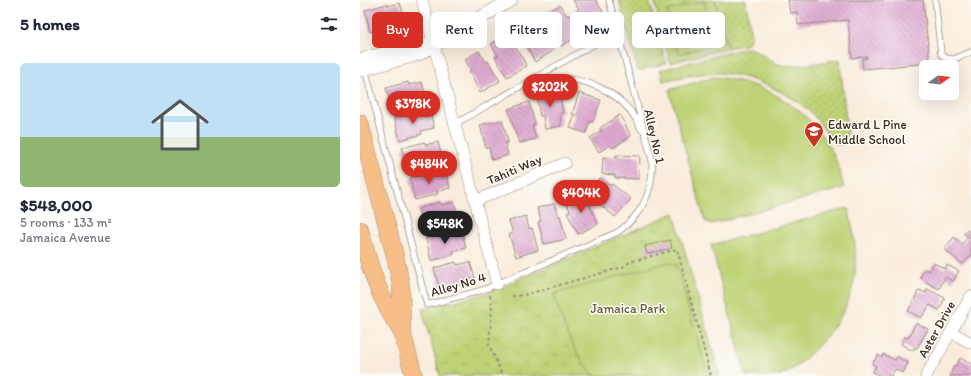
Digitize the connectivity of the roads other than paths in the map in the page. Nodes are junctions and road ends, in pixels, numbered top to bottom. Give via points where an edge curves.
1 (422, 0) edge
2 (609, 0) edge
3 (935, 0) edge
4 (504, 2) edge
5 (487, 12) edge
6 (612, 12) edge
7 (431, 36) edge
8 (431, 45) edge
9 (434, 48) edge
10 (588, 48) edge
11 (622, 48) edge
12 (971, 52) edge
13 (361, 62) edge
14 (515, 90) junction
15 (360, 123) edge
16 (454, 124) junction
17 (648, 146) junction
18 (565, 163) dead end
19 (475, 202) junction
20 (360, 230) edge
21 (493, 286) junction
22 (971, 296) edge
23 (402, 332) junction
24 (951, 332) junction
25 (971, 343) edge
26 (414, 376) edge
27 (926, 376) edge

1 - 7 street
2 - 6 lane, Alley No 1
3 - 12 lane via 941,54 954,59
4 - 5 street
8 - 13 street via 412,56
9 - 16 street
10 - 14 lane
11 - 17 lane, Alley No 1
13 - 21 lane, Alley No 4 via 427,305
14 - 16 lane
14 - 17 lane via 533,82 553,78 569,79 598,87 612,95 627,109 640,126
15 - 23 main road via 401,285
16 - 19 street
17 - 21 lane, Alley No 1 via 653,173 651,188 643,207 629,224 618,232
18 - 19 street, Tahiti Way
19 - 21 street
20 - 23 main road via 378,291
22 - 24 street, Aster Drive
23 - 26 main road
24 - 25 street
24 - 27 street, Aster Drive

